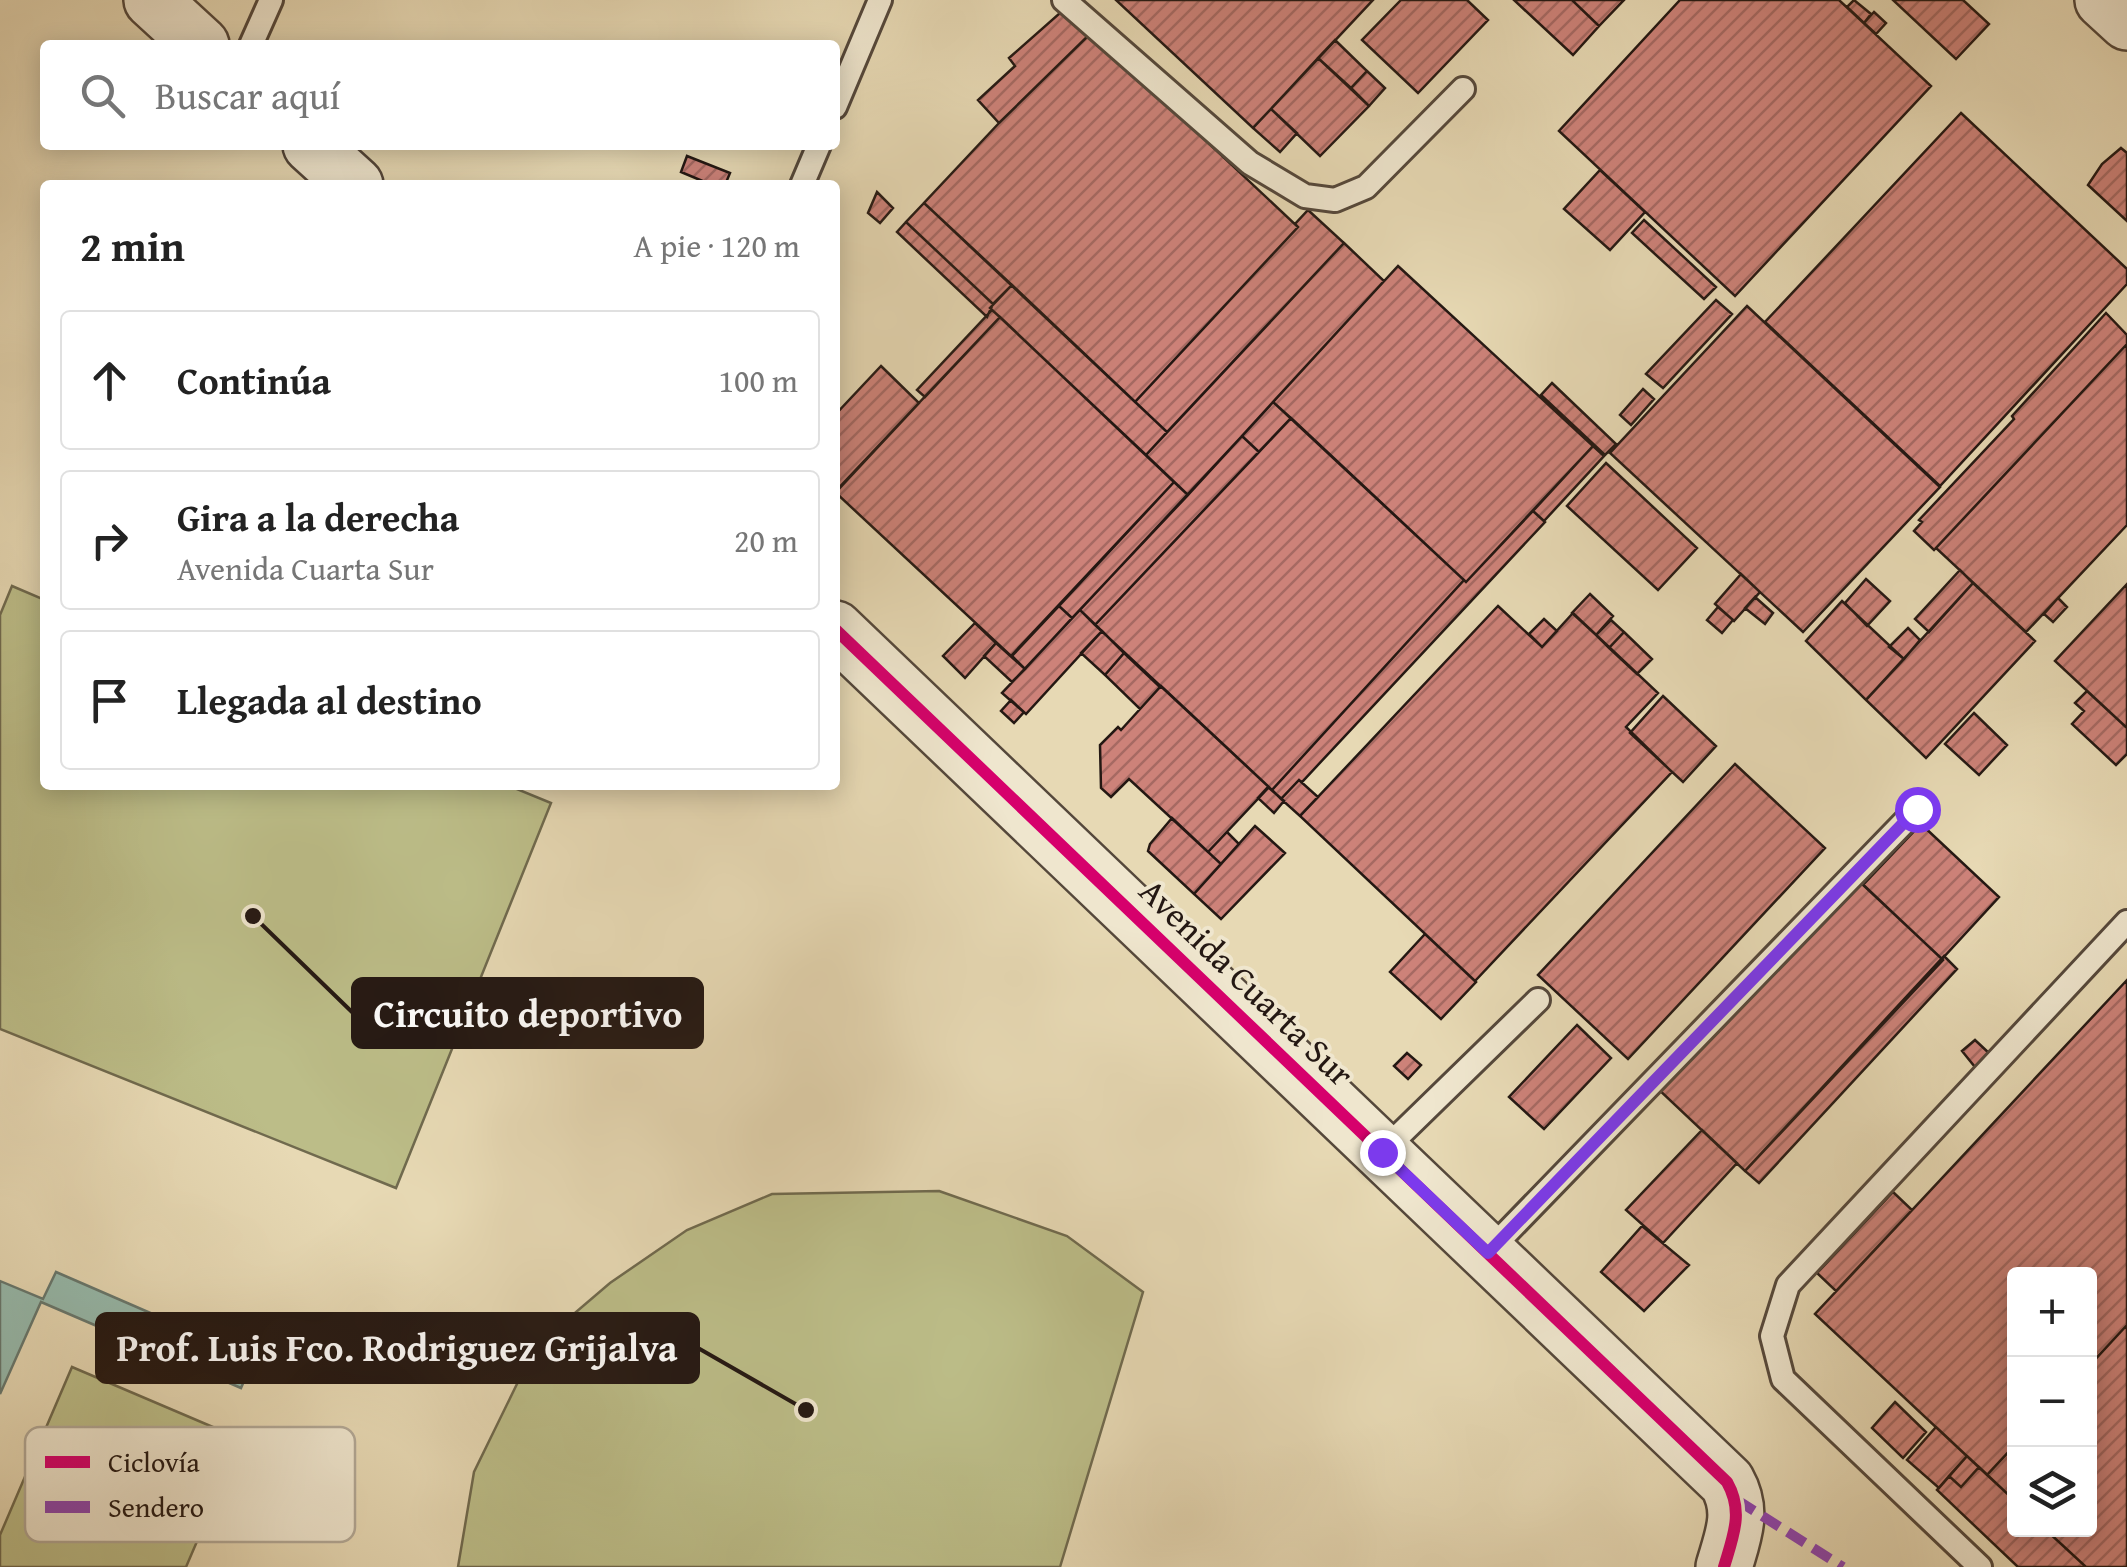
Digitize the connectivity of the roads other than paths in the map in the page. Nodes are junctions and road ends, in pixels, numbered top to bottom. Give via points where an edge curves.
1 (152, 0) edge
2 (270, 0) edge
3 (880, 0) edge
4 (1064, 0) edge
5 (2103, 0) edge
6 (2127, 22) edge
7 (196, 40) edge
8 (254, 40) edge
9 (1463, 89) dead end
10 (840, 95) edge
11 (316, 150) edge
12 (817, 150) edge
13 (350, 180) edge
14 (804, 180) edge
15 (840, 634) edge
16 (1917, 809) dead end
17 (2127, 922) edge
18 (1538, 1000) dead end
19 (1382, 1152) junction
20 (1488, 1253) junction
21 (1724, 1567) edge
22 (1980, 1567) edge

1 - 7 street
2 - 8 lane
3 - 10 lane
4 - 9 lane via 1250,163 1306,196 1335,200 1366,187
5 - 6 street
11 - 13 street
12 - 14 lane
15 - 19 street, Avenida Cuarta Sur
16 - 20 lane
17 - 22 lane via 1788,1285 1772,1336 1783,1379
18 - 19 lane
19 - 20 street, Avenida Cuarta Sur
20 - 21 street, Avenida Cuarta Sur via 1727,1482 1737,1500 1737,1522

